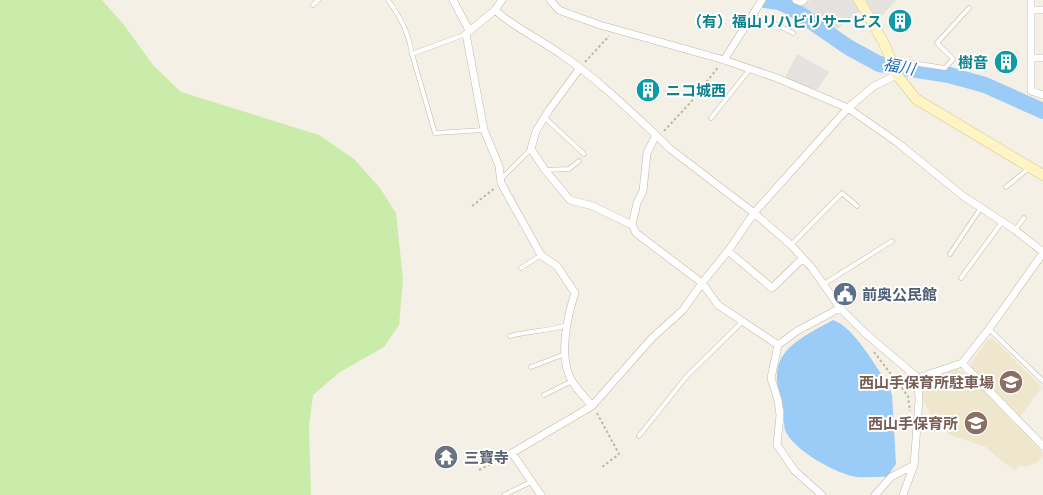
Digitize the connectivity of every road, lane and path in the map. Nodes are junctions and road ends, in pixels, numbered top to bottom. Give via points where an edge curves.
1 (318, 0) edge
2 (388, 0) edge
3 (453, 0) edge
4 (502, 0) edge
5 (550, 0) edge
6 (762, 0) edge
7 (796, 0) edge
8 (804, 0) edge
9 (860, 0) edge
10 (1031, 0) edge
11 (313, 5) dead end
12 (969, 8) dead end
13 (495, 10) junction
14 (1031, 10) junction
15 (1043, 10) edge
16 (752, 17) junction
17 (616, 29) junction
18 (467, 32) junction
19 (793, 33) dead end
20 (412, 54) junction
21 (1032, 58) junction
22 (1043, 58) edge
23 (724, 60) junction
24 (580, 68) junction
25 (894, 68) junction
26 (750, 69) junction
27 (1043, 96) edge
28 (848, 108) junction
29 (544, 117) junction
30 (710, 118) dead end
31 (484, 130) junction
32 (657, 136) junction
33 (531, 148) junction
34 (584, 154) dead end
35 (579, 161) dead end
36 (1029, 167) junction
37 (545, 170) junction
38 (1043, 175) edge
39 (501, 181) junction
40 (1006, 187) dead end
41 (472, 206) dead end
42 (857, 206) dead end
43 (980, 209) junction
44 (754, 213) junction
45 (1024, 218) dead end
46 (1002, 222) junction
47 (632, 225) junction
48 (1015, 230) junction
49 (892, 241) dead end
50 (791, 245) junction
51 (728, 251) junction
52 (1043, 252) edge
53 (541, 254) junction
54 (950, 254) dead end
55 (802, 259) junction
56 (521, 268) dead end
57 (961, 278) dead end
58 (702, 283) junction
59 (824, 284) junction
60 (840, 308) junction
61 (743, 321) junction
62 (568, 325) junction
63 (989, 329) junction
64 (510, 336) dead end
65 (778, 345) junction
66 (874, 352) dead end
67 (565, 354) junction
68 (962, 363) junction
69 (531, 367) dead end
70 (918, 378) junction
71 (572, 381) junction
72 (1043, 381) edge
73 (544, 395) dead end
74 (592, 406) junction
75 (910, 411) dead end
76 (638, 436) dead end
77 (1043, 446) edge
78 (512, 453) junction
79 (914, 465) junction
80 (602, 467) dead end
81 (479, 470) dead end
82 (531, 482) junction
83 (504, 495) edge
84 (541, 495) edge
85 (822, 495) edge
86 (875, 495) edge
87 (903, 495) edge

1 - 11 lane
2 - 20 lane via 397,12
3 - 18 street
4 - 13 street
5 - 17 street via 559,10
6 - 16 street
7 - 8 street
9 - 25 main road
10 - 14 street
12 - 25 lane via 936,43 953,59 945,68
13 - 18 street
13 - 24 street via 509,23
14 - 15 street
14 - 21 street
16 - 19 lane
16 - 23 street
17 - 23 street
17 - 24 path
18 - 20 lane
18 - 31 street
20 - 31 lane via 435,133
21 - 22 street
21 - 27 street via 1031,91
23 - 26 street
23 - 32 path via 691,102
24 - 29 street
24 - 32 street
25 - 28 street
25 - 36 main road via 916,99
26 - 28 street
26 - 30 lane
28 - 43 street via 898,142
28 - 44 street
29 - 33 street
29 - 34 lane
31 - 39 street via 499,166
32 - 44 street
32 - 47 street via 647,153 643,191
33 - 37 street
33 - 39 lane
35 - 37 lane via 569,169
36 - 38 main road
36 - 40 lane
37 - 47 street via 570,200 593,206
39 - 41 path
39 - 53 street
42 - 50 lane via 842,193
43 - 46 street
43 - 54 lane
44 - 50 street
44 - 51 street
45 - 48 lane
46 - 48 street
46 - 57 lane
47 - 58 street via 636,233
48 - 52 street
49 - 59 lane
50 - 55 street
51 - 55 street via 772,288
51 - 58 street
52 - 63 street
53 - 56 lane
53 - 62 street via 557,266 575,293
55 - 59 street
58 - 61 street via 718,305
58 - 74 street via 683,310 652,338
59 - 60 street
60 - 65 street
60 - 70 street
61 - 65 street
61 - 76 lane via 687,376
62 - 64 lane
62 - 67 street
63 - 68 street
63 - 72 lane
65 - 85 street via 771,378 780,415 778,445 795,471
66 - 75 path via 908,396
67 - 69 lane
67 - 71 street
68 - 70 street
68 - 77 street
70 - 79 street
71 - 73 lane
71 - 74 street
74 - 78 street
74 - 80 path via 618,454
78 - 81 path
78 - 82 street
79 - 86 street via 891,477
79 - 87 street
82 - 83 lane
82 - 84 street

